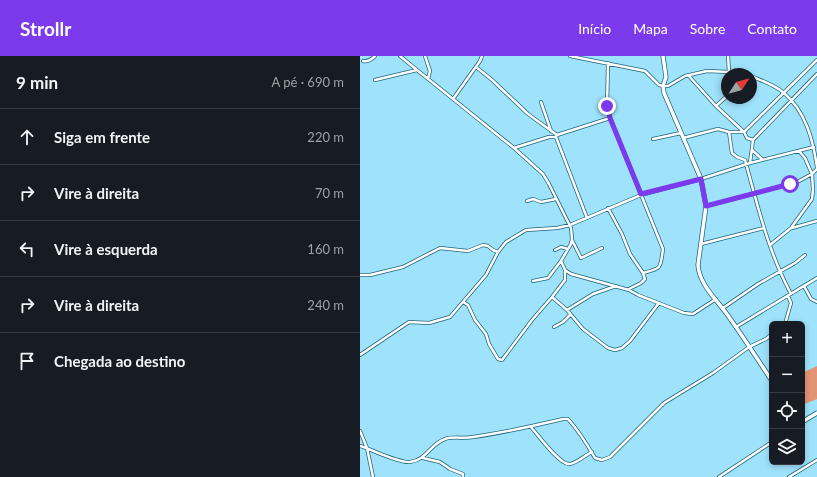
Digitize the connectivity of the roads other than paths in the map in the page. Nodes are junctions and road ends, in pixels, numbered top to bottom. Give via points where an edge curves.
1 (375, 56) edge
2 (400, 56) edge
3 (426, 56) edge
4 (482, 56) edge
5 (570, 56) edge
6 (589, 56) edge
7 (663, 56) edge
8 (728, 56) edge
9 (591, 60) junction
10 (817, 60) edge
11 (363, 61) dead end
12 (608, 63) junction
13 (476, 67) junction
14 (729, 68) edge
15 (417, 70) junction
16 (721, 72) edge
17 (817, 74) edge
18 (688, 75) junction
19 (757, 78) edge
20 (428, 79) junction
21 (375, 80) dead end
22 (663, 86) junction
23 (784, 92) junction
24 (453, 99) junction
25 (791, 100) junction
26 (721, 101) edge
27 (541, 102) dead end
28 (716, 106) junction
29 (610, 118) junction
30 (552, 131) junction
31 (729, 132) junction
32 (744, 132) junction
33 (681, 133) junction
34 (557, 136) junction
35 (683, 138) junction
36 (654, 139) dead end
37 (753, 140) junction
38 (814, 147) junction
39 (514, 148) junction
40 (752, 150) junction
41 (798, 151) junction
42 (763, 160) junction
43 (750, 163) junction
44 (746, 165) junction
45 (817, 168) edge
46 (812, 174) junction
47 (701, 179) junction
48 (753, 193) junction
49 (641, 194) junction
50 (556, 199) junction
51 (527, 201) dead end
52 (706, 206) junction
53 (608, 208) junction
54 (587, 218) junction
55 (817, 221) edge
56 (570, 225) junction
57 (764, 228) junction
58 (792, 228) junction
59 (572, 239) junction
60 (701, 244) junction
61 (770, 246) junction
62 (602, 248) dead end
63 (568, 249) junction
64 (555, 250) dead end
65 (498, 252) junction
66 (805, 255) dead end
67 (561, 261) junction
68 (565, 270) junction
69 (779, 272) junction
70 (643, 273) junction
71 (360, 275) edge
72 (817, 278) edge
73 (533, 281) dead end
74 (616, 286) junction
75 (804, 286) junction
76 (629, 290) junction
77 (789, 295) junction
78 (552, 297) junction
79 (716, 299) junction
80 (463, 302) junction
81 (817, 302) edge
82 (659, 303) junction
83 (723, 308) junction
84 (568, 310) junction
85 (570, 315) junction
86 (786, 321) edge
87 (554, 327) dead end
88 (736, 327) junction
89 (769, 336) edge
90 (749, 347) junction
91 (360, 356) edge
92 (769, 377) edge
93 (817, 413) edge
94 (805, 420) edge
95 (531, 427) junction
96 (360, 431) edge
97 (769, 444) edge
98 (360, 446) edge
99 (367, 448) junction
100 (592, 452) junction
101 (423, 458) junction
102 (817, 460) edge
103 (372, 476) edge
104 (463, 477) edge
105 (719, 477) edge
106 (789, 477) edge

1 - 11 street via 366,62
2 - 15 street
3 - 20 street via 430,71
4 - 13 street
5 - 9 street
6 - 9 street
7 - 22 street via 666,77
8 - 14 street
9 - 12 street
10 - 23 street
12 - 22 street via 645,72
12 - 29 street via 607,106
13 - 24 street
13 - 30 street via 528,114
15 - 20 street
15 - 21 street
16 - 18 street via 707,71
17 - 25 street
18 - 22 street via 668,86
18 - 28 street
19 - 23 street
20 - 24 street
22 - 33 street
23 - 25 street
23 - 32 street
24 - 39 street
25 - 37 street
25 - 38 street via 802,115
26 - 28 street
27 - 30 street
28 - 32 street
29 - 34 street
29 - 49 street
30 - 34 street
31 - 32 street
31 - 35 street via 718,129
31 - 44 street via 732,153 745,160
32 - 37 street via 747,138
33 - 35 street
33 - 36 street
34 - 39 street
34 - 54 street
35 - 47 street
37 - 40 street
38 - 41 street
38 - 45 street
39 - 50 street via 543,174
40 - 42 street
40 - 43 street
41 - 42 street
41 - 46 street via 805,158
42 - 43 street
43 - 44 street
44 - 47 street
44 - 48 street
45 - 46 street
46 - 48 street via 794,182
46 - 58 street via 812,199
47 - 49 street
47 - 52 street
48 - 52 street
48 - 57 street
49 - 53 street
49 - 70 street via 664,249 658,269
50 - 51 street
50 - 56 street
52 - 60 street
53 - 54 street
53 - 70 street via 630,254
54 - 56 street
55 - 58 street
56 - 59 street
56 - 65 street via 526,230 506,242
57 - 60 street
57 - 61 street
58 - 61 street
59 - 62 street via 581,258
59 - 63 street
60 - 79 street via 699,272
61 - 69 street
63 - 64 street via 561,247
63 - 67 street
65 - 71 street via 483,245 468,251 440,248 403,267
65 - 80 street via 486,275
66 - 69 street
67 - 68 street
67 - 73 street via 548,278
68 - 74 street via 571,274
68 - 78 street via 565,280
69 - 77 street
69 - 83 street
70 - 76 street via 645,279
72 - 75 street
74 - 76 street
74 - 84 street via 594,294
75 - 77 street
75 - 81 street via 811,299
76 - 82 street
77 - 86 street via 791,303
77 - 88 street
78 - 80 street via 502,360 498,359 486,334 468,305
78 - 84 street
79 - 82 street via 693,314
79 - 83 street
80 - 91 street via 450,317 430,323 409,322
82 - 85 street via 630,340 622,348 615,350 608,348 583,329
83 - 88 street
84 - 85 street
85 - 87 street
88 - 90 street
89 - 90 street
90 - 92 street
90 - 100 street via 714,373 664,403 610,457 602,460 595,458
93 - 94 street
95 - 100 street via 568,419
95 - 100 street via 565,463 571,463
95 - 101 street via 471,438 445,439 429,450
96 - 99 street
97 - 105 street
98 - 99 street
99 - 101 street via 409,462
99 - 103 street
101 - 104 street via 440,462 463,474
102 - 106 street

